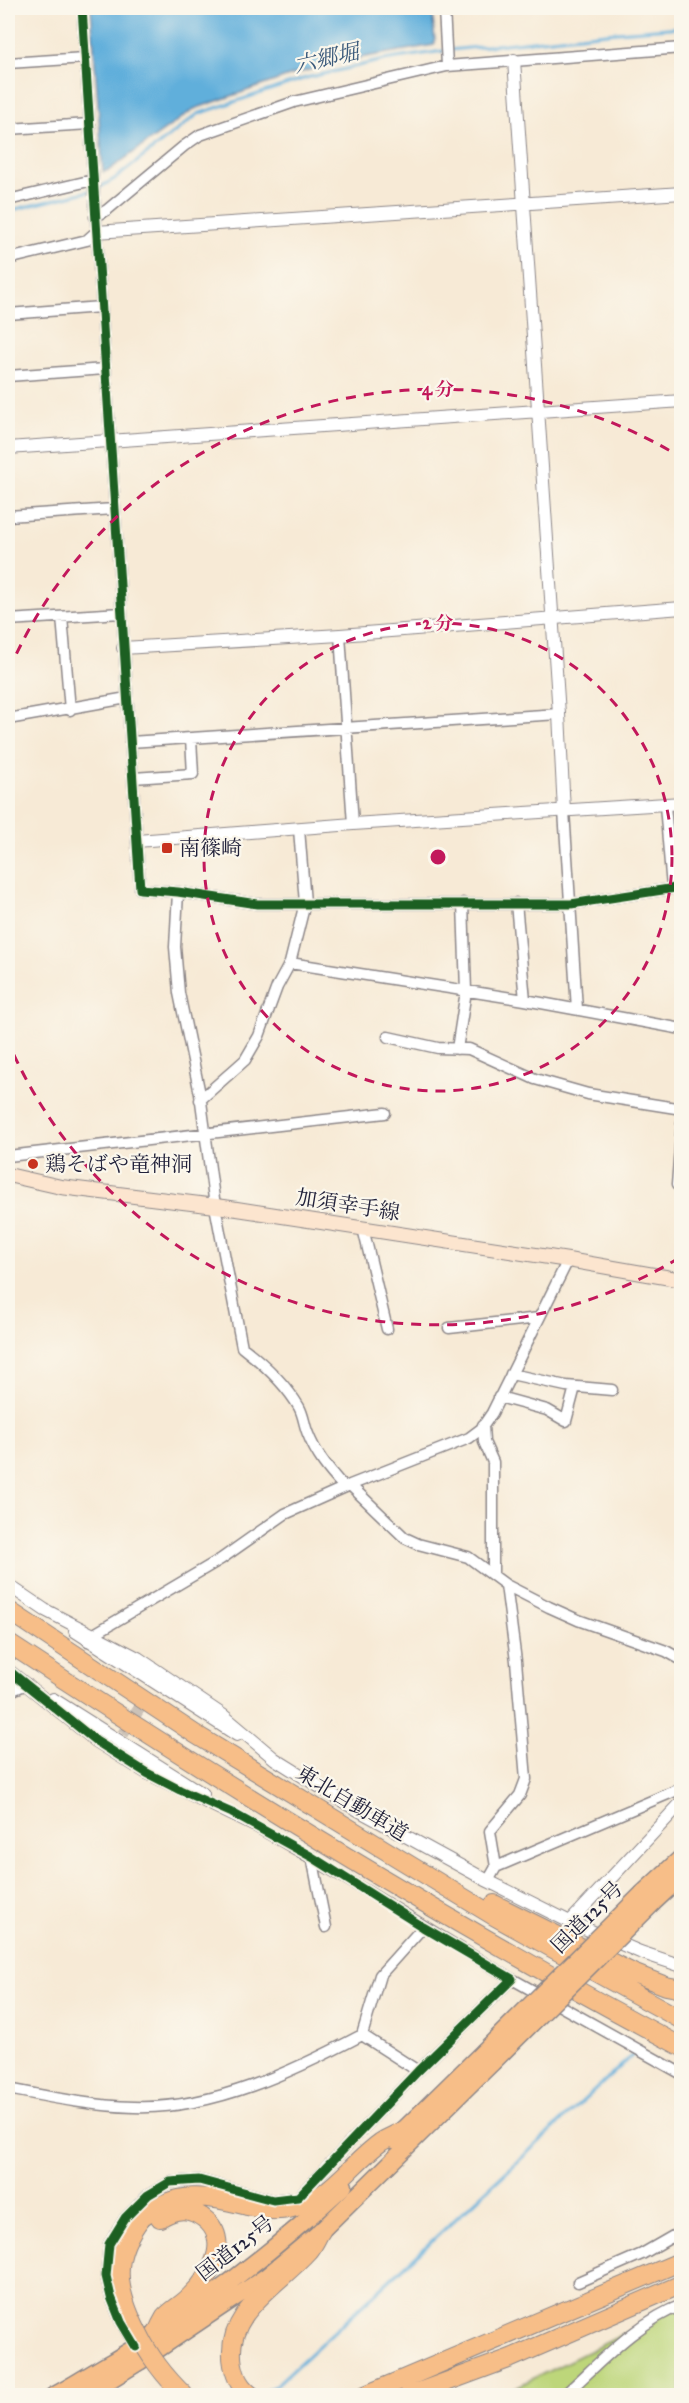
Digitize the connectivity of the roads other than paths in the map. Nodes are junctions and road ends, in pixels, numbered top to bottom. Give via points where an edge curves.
1 (82, 8) edge
2 (444, 8) edge
3 (681, 48) edge
4 (85, 58) junction
5 (514, 60) junction
6 (8, 63) edge
7 (447, 66) junction
8 (90, 124) junction
9 (8, 129) edge
10 (93, 180) junction
11 (681, 193) edge
12 (8, 200) edge
13 (524, 203) junction
14 (95, 217) junction
15 (96, 232) junction
16 (8, 259) edge
17 (101, 307) junction
18 (8, 314) edge
19 (105, 369) junction
20 (8, 376) edge
21 (681, 401) edge
22 (538, 412) junction
23 (109, 441) junction
24 (8, 448) edge
25 (114, 509) junction
26 (8, 516) edge
27 (681, 608) edge
28 (121, 613) junction
29 (62, 617) junction
30 (552, 617) junction
31 (8, 620) edge
32 (340, 635) junction
33 (123, 648) junction
34 (127, 698) junction
35 (70, 710) junction
36 (559, 714) junction
37 (8, 720) edge
38 (347, 727) junction
39 (191, 739) junction
40 (130, 742) junction
41 (132, 778) junction
42 (681, 803) edge
43 (664, 805) junction
44 (564, 811) junction
45 (352, 824) junction
46 (299, 829) junction
47 (137, 841) junction
48 (677, 888) edge
49 (178, 892) junction
50 (304, 903) junction
51 (463, 903) junction
52 (516, 903) junction
53 (571, 904) junction
54 (291, 963) junction
55 (466, 991) junction
56 (525, 1000) junction
57 (577, 1009) junction
58 (681, 1029) edge
59 (388, 1037) dead end
60 (457, 1048) junction
61 (200, 1100) junction
62 (681, 1109) edge
63 (386, 1113) dead end
64 (681, 1122) edge
65 (205, 1134) junction
66 (8, 1156) edge
67 (8, 1176) edge
68 (678, 1185) dead end
69 (215, 1206) junction
70 (363, 1228) junction
71 (568, 1260) junction
72 (681, 1280) edge
73 (539, 1318) junction
74 (449, 1328) dead end
75 (387, 1329) dead end
76 (511, 1374) junction
77 (575, 1387) junction
78 (612, 1390) dead end
79 (499, 1397) junction
80 (483, 1425) junction
81 (347, 1486) junction
82 (493, 1574) junction
83 (8, 1585) edge
84 (506, 1586) junction
85 (8, 1610) edge
86 (91, 1637) junction
87 (8, 1643) edge
88 (681, 1660) edge
89 (8, 1670) edge
90 (27, 1684) junction
91 (8, 1692) edge
92 (274, 1759) junction
93 (681, 1788) edge
94 (681, 1802) edge
95 (232, 1813) junction
96 (253, 1825) joint
97 (312, 1857) junction
98 (681, 1857) edge
99 (403, 1861) junction
100 (496, 1867) junction
101 (681, 1876) edge
102 (488, 1881) junction
103 (648, 1898) junction
104 (570, 1922) junction
105 (326, 1927) dead end
106 (423, 1927) junction
107 (681, 1966) edge
108 (512, 1979) junction
109 (681, 1989) edge
110 (681, 2020) edge
111 (362, 2035) junction
112 (681, 2047) edge
113 (487, 2058) junction
114 (418, 2071) junction
115 (681, 2074) edge
116 (8, 2089) edge
117 (402, 2132) junction
118 (145, 2221) junction
119 (321, 2231) junction
120 (681, 2231) edge
121 (681, 2249) edge
122 (681, 2261) edge
123 (657, 2270) junction
124 (578, 2282) dead end
125 (681, 2284) edge
126 (681, 2305) edge
127 (156, 2333) junction
128 (136, 2347) junction
129 (249, 2394) edge
130 (53, 2396) edge
131 (84, 2396) edge
132 (185, 2396) edge
133 (199, 2396) edge
134 (363, 2396) edge
135 (408, 2396) edge
136 (563, 2396) edge

1 - 4 street
2 - 7 street
3 - 5 street
4 - 6 street
4 - 8 street
5 - 7 street
5 - 13 street
7 - 14 street via 294,102 200,135
8 - 9 street
8 - 10 street
10 - 12 street
10 - 14 street
11 - 13 street
13 - 15 street
13 - 22 street
14 - 15 street
15 - 16 street via 87,240
15 - 17 street
17 - 18 street
17 - 19 street
19 - 20 street
19 - 23 street
21 - 22 street
22 - 23 street
22 - 30 street
23 - 24 street
23 - 25 street
25 - 26 street
25 - 28 street
27 - 30 street
28 - 29 street
28 - 33 street
29 - 31 street
29 - 35 street
30 - 32 street
30 - 36 street
32 - 33 street
32 - 38 street
33 - 34 street
34 - 35 street
34 - 40 street
35 - 37 street
36 - 38 street
36 - 44 street
38 - 39 street
38 - 45 street
39 - 40 street
39 - 41 street via 193,774
40 - 41 street
41 - 47 street
42 - 43 street
43 - 44 street
43 - 48 street
44 - 45 street
44 - 53 street
45 - 46 street
46 - 47 street
46 - 50 street
47 - 49 street via 140,889
48 - 53 street
49 - 50 street via 257,904
49 - 61 street via 175,947 179,993
50 - 51 street
50 - 54 street
51 - 52 street
51 - 55 street
52 - 53 street
52 - 56 street
53 - 57 street
54 - 55 street
54 - 61 street via 245,1060
55 - 56 street
55 - 60 street
56 - 57 street
57 - 58 street
59 - 60 street
60 - 62 street via 469,1049 535,1079 588,1094
61 - 65 street
63 - 65 street
64 - 68 street
65 - 66 street
65 - 69 street
67 - 69 main road, 加須幸手線 via 61,1187
69 - 70 main road, 加須幸手線
69 - 81 street via 242,1347 267,1366 290,1394 323,1462
70 - 71 main road, 加須幸手線
70 - 75 street
71 - 72 main road, 加須幸手線
71 - 73 street
73 - 74 street
73 - 76 street
76 - 77 street
76 - 79 street
77 - 78 street
77 - 79 street via 566,1421 547,1410
79 - 80 street
80 - 81 street via 469,1438
80 - 82 street via 484,1442 494,1462
81 - 82 street via 405,1538 468,1557
81 - 86 street via 285,1514 221,1559
82 - 84 street
83 - 86 street
84 - 88 street via 578,1620
84 - 100 street via 526,1779 520,1795 490,1831
85 - 99 highway, 東北自動車道 via 195,1734
86 - 92 street via 153,1687
86 - 92 street via 138,1658 225,1716
87 - 112 highway via 333,1850 562,1984
89 - 90 street
90 - 91 street
90 - 95 street via 121,1738
90 - 95 street via 96,1741 180,1790
92 - 102 street
93 - 100 street
94 - 104 street
95 - 96 street
96 - 97 street
97 - 105 street
97 - 106 street
98 - 103 highway, 国道125号
99 - 109 highway via 633,1973
99 - 110 highway, 東北自動車道
100 - 102 street
101 - 103 highway, 国道125号
102 - 104 street
103 - 113 highway, 国道125号, bridge
104 - 107 street
106 - 108 street
106 - 111 street via 380,1975
108 - 114 street
108 - 115 street
111 - 114 street
111 - 116 street via 277,2076 233,2092 174,2104 133,2107
113 - 117 highway, 国道125号
113 - 119 highway, 国道125号
114 - 128 street via 298,2197 273,2200 199,2180 170,2182 148,2195 125,2218 109,2244 106,2276 121,2322
117 - 118 highway via 382,2142 319,2198 302,2205 271,2211 206,2196 183,2197 157,2206
117 - 127 highway, 国道125号 via 309,2219 238,2277
118 - 127 highway via 187,2210 204,2218 218,2242 209,2275 166,2316
118 - 132 highway, bridge via 127,2240 119,2268 119,2287 153,2360
118 - 133 highway via 131,2259 129,2282 135,2308 153,2345
119 - 129 highway via 310,2250 256,2301 238,2324 231,2342 232,2359 239,2385
119 - 131 highway, 国道125号 via 267,2276
120 - 124 street via 642,2254
121 - 123 highway
122 - 123 highway
123 - 134 highway
125 - 135 highway via 511,2358
126 - 136 street via 664,2312 632,2336
127 - 128 highway, 国道125号
128 - 130 highway, 国道125号

